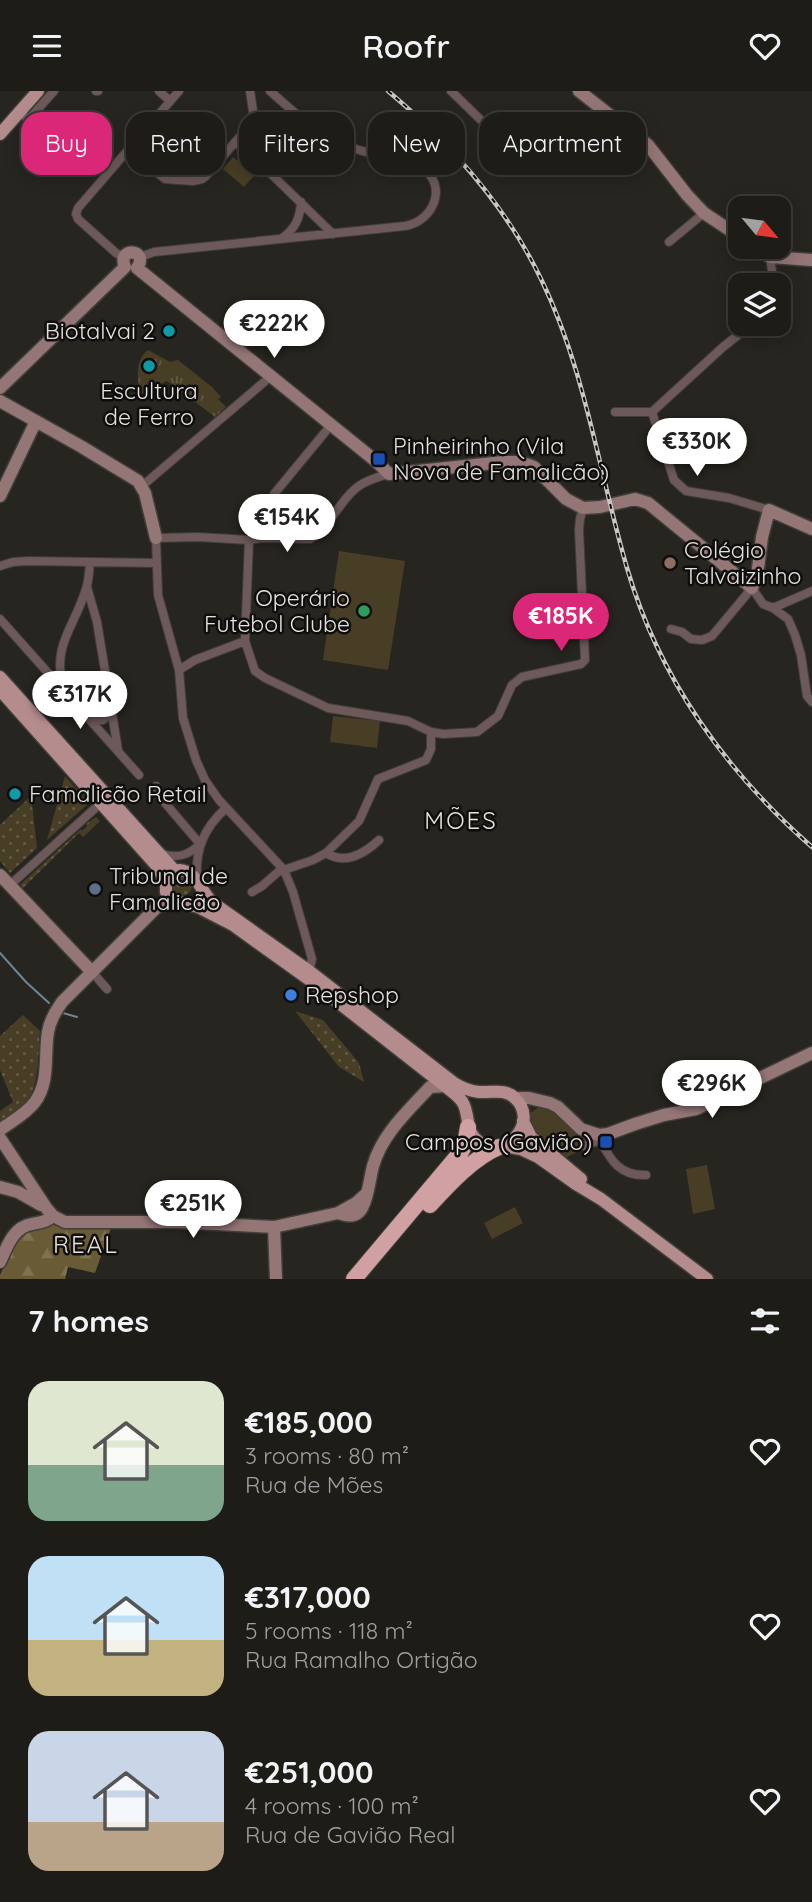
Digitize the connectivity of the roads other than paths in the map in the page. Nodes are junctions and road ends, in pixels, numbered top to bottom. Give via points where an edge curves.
1 (38, 91) edge
2 (54, 91) edge
3 (159, 91) edge
4 (179, 91) edge
5 (250, 91) edge
6 (270, 91) edge
7 (451, 91) edge
8 (579, 91) edge
9 (170, 100) junction
10 (26, 112) edge
11 (29, 112) edge
12 (160, 112) edge
13 (253, 112) edge
14 (21, 118) edge
15 (479, 118) edge
16 (0, 134) edge
17 (239, 138) edge
18 (235, 142) junction
19 (239, 146) edge
20 (126, 151) edge
21 (225, 154) edge
22 (160, 175) edge
23 (207, 175) edge
24 (272, 175) edge
25 (300, 202) junction
26 (704, 213) junction
27 (728, 229) edge
28 (333, 234) junction
29 (282, 238) junction
30 (669, 242) dead end
31 (791, 258) edge
32 (812, 260) edge
33 (132, 262) junction
34 (737, 336) edge
35 (270, 377) junction
36 (0, 388) edge
37 (0, 401) edge
38 (615, 412) dead end
39 (652, 412) junction
40 (36, 421) junction
41 (331, 425) junction
42 (389, 474) junction
43 (142, 485) junction
44 (274, 494) dead end
45 (0, 496) edge
46 (583, 508) junction
47 (769, 510) junction
48 (812, 529) edge
49 (156, 537) junction
50 (249, 540) junction
51 (90, 562) junction
52 (156, 563) junction
53 (0, 566) edge
54 (87, 587) junction
55 (752, 588) junction
56 (812, 590) edge
57 (773, 608) junction
58 (94, 612) junction
59 (74, 615) junction
60 (0, 619) edge
61 (671, 629) dead end
62 (245, 641) junction
63 (60, 663) junction
64 (46, 670) junction
65 (179, 670) junction
66 (0, 677) edge
67 (0, 690) edge
68 (64, 692) junction
69 (812, 702) edge
70 (112, 711) junction
71 (91, 722) junction
72 (431, 733) junction
73 (118, 750) junction
74 (139, 775) dead end
75 (156, 786) dead end
76 (101, 803) junction
77 (226, 808) junction
78 (379, 840) dead end
79 (200, 843) junction
80 (157, 852) junction
81 (326, 853) junction
82 (284, 870) junction
83 (175, 871) junction
84 (0, 875) edge
85 (197, 881) junction
86 (165, 884) junction
87 (10, 885) junction
88 (252, 892) dead end
89 (179, 902) junction
90 (157, 907) junction
91 (309, 971) junction
92 (92, 972) junction
93 (107, 989) dead end
94 (812, 1053) edge
95 (428, 1073) junction
96 (445, 1086) junction
97 (430, 1087) junction
98 (486, 1092) junction
99 (515, 1098) junction
100 (544, 1101) junction
101 (523, 1119) junction
102 (468, 1122) junction
103 (0, 1130) edge
104 (602, 1136) junction
105 (0, 1138) edge
106 (501, 1146) junction
107 (584, 1146) dead end
108 (646, 1175) dead end
109 (0, 1187) edge
110 (33, 1190) junction
111 (18, 1192) junction
112 (601, 1199) junction
113 (50, 1213) junction
114 (274, 1227) junction
115 (0, 1262) edge
116 (276, 1279) edge
117 (354, 1279) edge
118 (368, 1279) edge
119 (707, 1279) edge

1 - 10 main road
2 - 11 street
3 - 9 street
4 - 9 street
5 - 13 street
6 - 28 street via 333,140 414,164 434,181 434,204 419,222
7 - 15 street
8 - 26 street via 648,145
9 - 12 street
14 - 16 main road
17 - 18 street
18 - 19 street
18 - 21 street
20 - 33 street via 80,203 76,214 116,253
22 - 23 street via 194,181
24 - 25 street
25 - 28 street
25 - 29 street via 294,228
26 - 27 street
26 - 30 street
28 - 29 street
29 - 33 street via 154,252
31 - 32 street
33 - 35 street
33 - 36 street
34 - 39 street
35 - 41 street
35 - 43 street
37 - 40 street
38 - 39 street
39 - 47 street via 679,486
40 - 43 street
40 - 45 street
41 - 42 street
41 - 44 street
42 - 46 street via 521,462 534,467 566,499
42 - 50 street via 353,490 310,539
43 - 49 street
46 - 55 street via 635,499 648,503
46 - 72 street via 579,530 586,660 522,677 512,685 498,716 477,732
47 - 48 street
47 - 55 street
49 - 50 street
49 - 52 street
50 - 62 street
51 - 52 street
51 - 53 street via 21,561
51 - 54 street
52 - 65 street via 158,595
54 - 58 street
54 - 59 street
55 - 57 street via 763,604
55 - 61 street via 712,636 691,639
56 - 57 street
57 - 69 street via 788,619 795,635
58 - 59 street
58 - 70 street
59 - 63 street via 61,647
60 - 64 street
62 - 65 street
62 - 72 street via 255,671 265,678 328,708 408,721
63 - 64 street
63 - 68 street
64 - 68 street
65 - 77 street via 181,710 190,742 205,780
66 - 80 main road
67 - 76 main road
68 - 71 street
70 - 71 street via 103,720
70 - 73 street
71 - 73 street
72 - 81 street via 426,760 378,779 359,821
73 - 74 street
75 - 79 street via 160,797
76 - 86 main road via 156,865
76 - 87 street
77 - 79 street
77 - 82 street
78 - 81 street via 352,858 337,859
79 - 80 street via 179,857
79 - 85 street
80 - 83 main road
81 - 82 street
82 - 88 street
82 - 91 street via 312,959
83 - 85 main road via 190,871
83 - 86 main road
84 - 87 street
85 - 89 main road via 196,895
85 - 91 main road via 213,903
86 - 89 main road via 168,896
86 - 90 street
87 - 92 street
89 - 90 street
89 - 95 main road via 233,925
90 - 92 street
91 - 98 main road via 454,1083
92 - 93 street
92 - 103 street via 62,1002 50,1023 39,1096
94 - 104 street via 696,1109
95 - 96 main road
95 - 97 street
96 - 97 street
96 - 102 main road via 463,1102
97 - 114 street via 384,1138 366,1194 351,1215 338,1213
98 - 99 main road via 501,1091
98 - 102 main road via 472,1101
99 - 100 street
99 - 101 main road
100 - 101 street
100 - 104 street via 558,1107 581,1129
101 - 106 main road via 517,1137
101 - 112 main road via 531,1137
102 - 106 main road via 477,1140
102 - 117 highway via 465,1144 456,1158
104 - 107 street
104 - 108 street via 610,1159 619,1168
105 - 110 street
106 - 112 main road via 529,1152
106 - 118 highway via 438,1195
109 - 111 street
110 - 111 street
110 - 113 street
111 - 113 street
112 - 119 main road
113 - 114 street via 65,1222
113 - 115 street via 46,1222 23,1227
114 - 116 street

